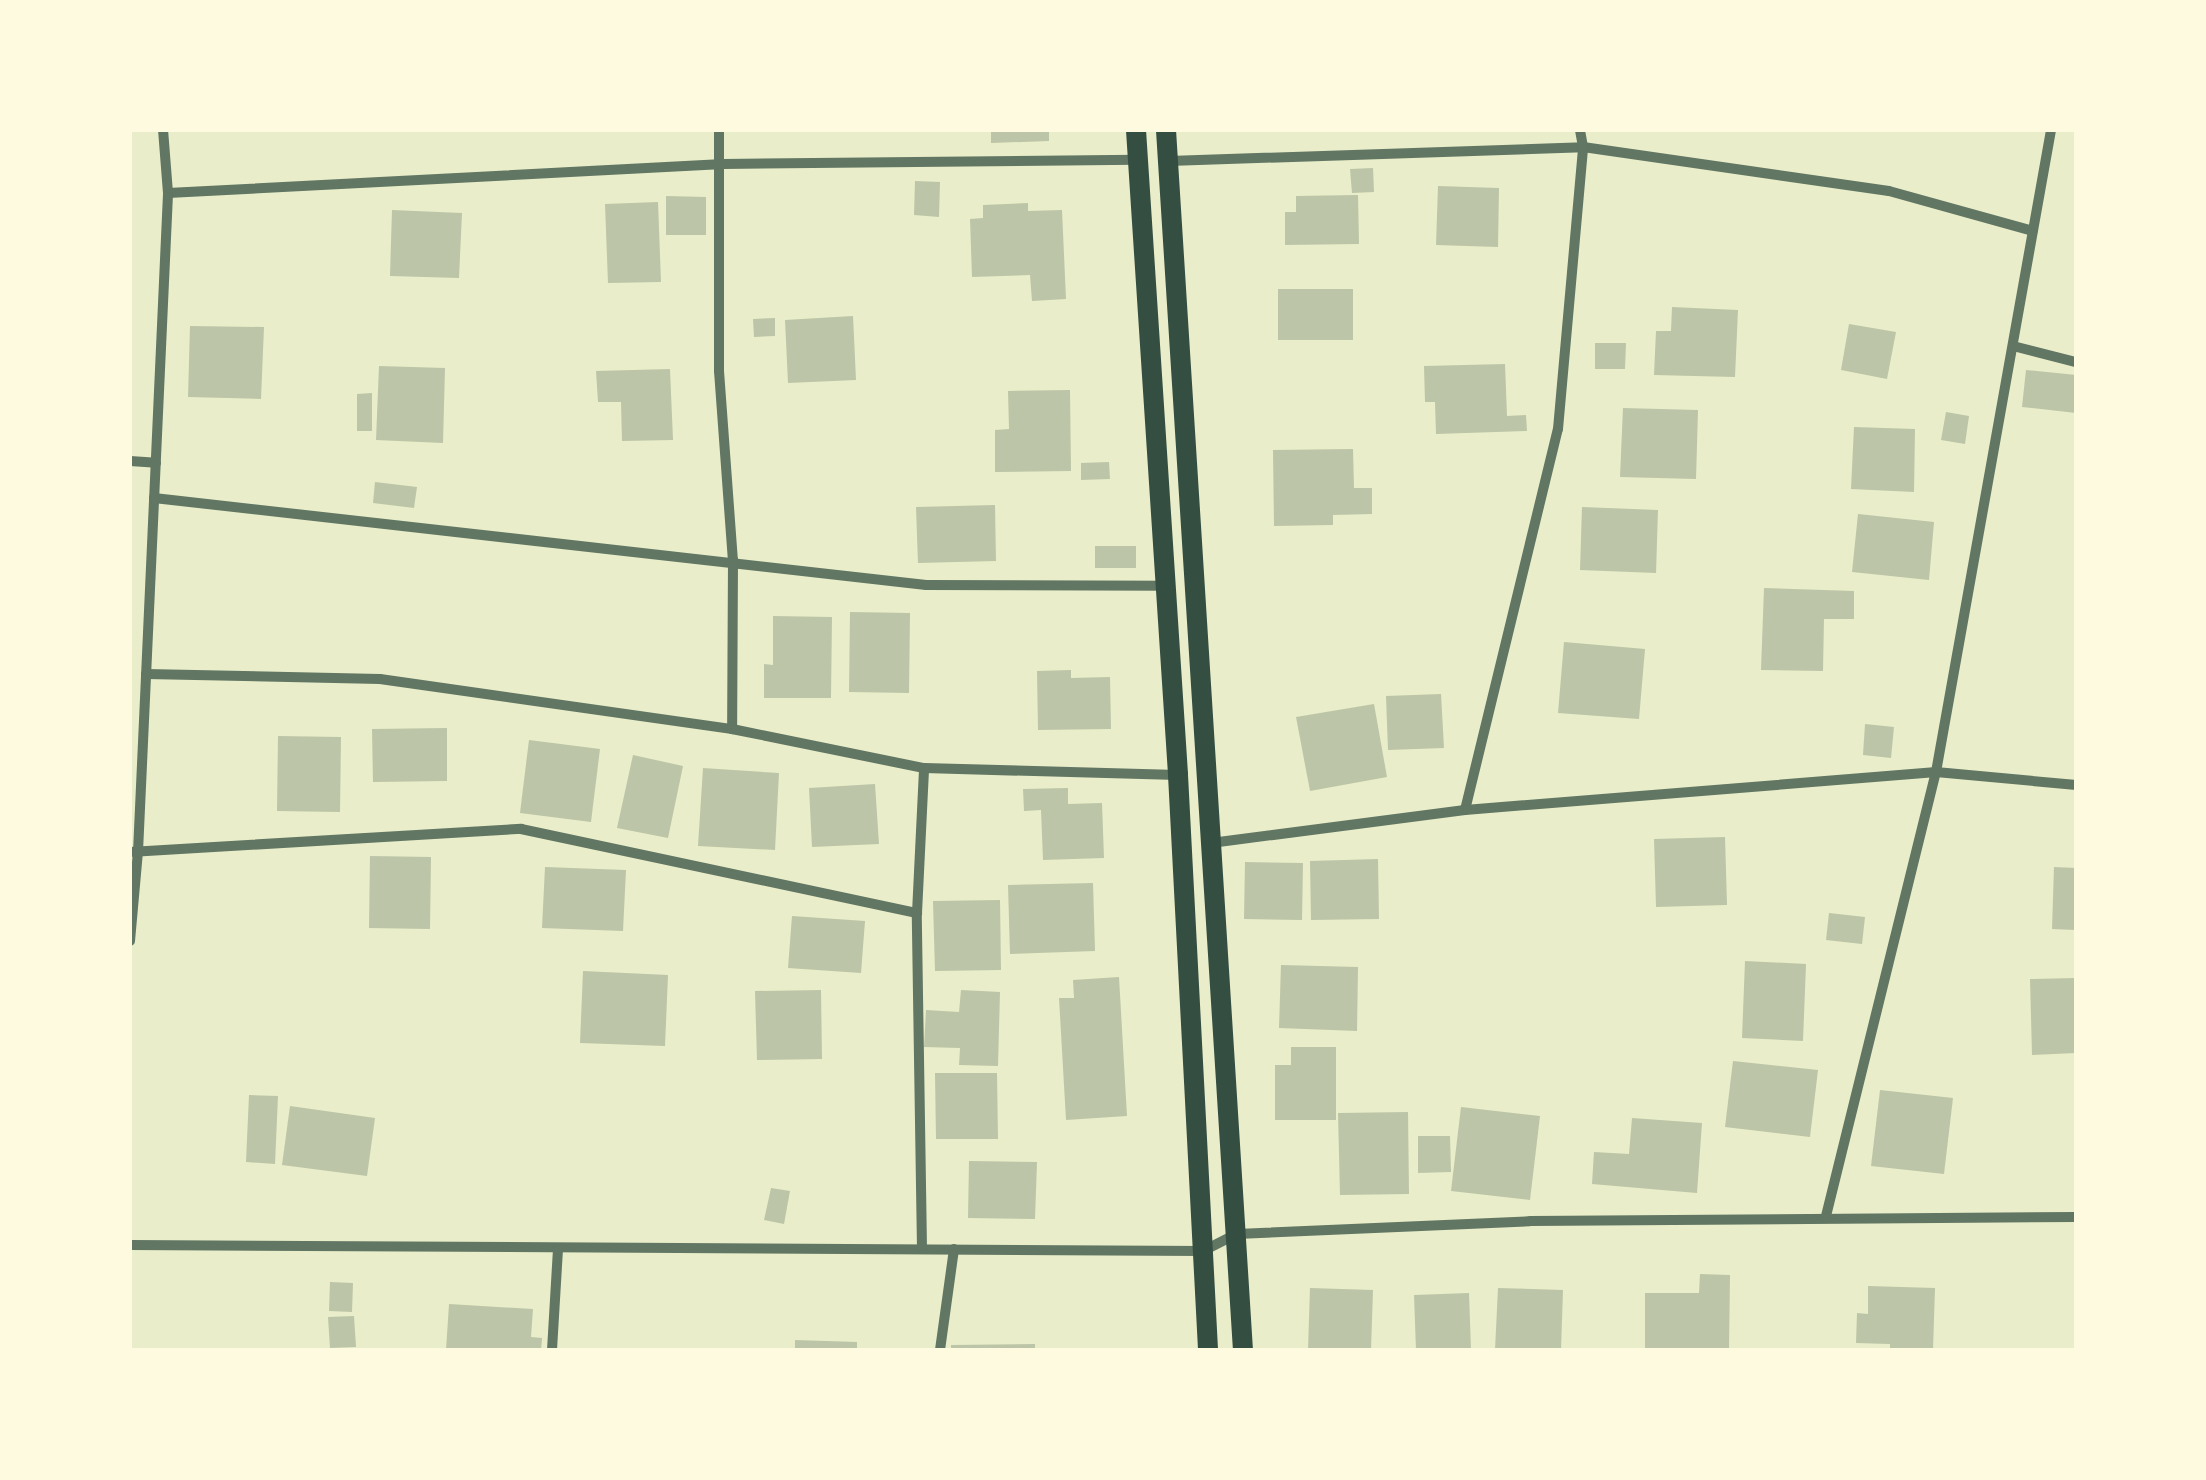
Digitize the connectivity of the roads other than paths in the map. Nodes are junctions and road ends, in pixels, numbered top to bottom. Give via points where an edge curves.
1 (163, 130) edge
2 (719, 130) edge
3 (1136, 130) edge
4 (1166, 130) edge
5 (1580, 130) edge
6 (2051, 130) edge
7 (1583, 147) junction
8 (1137, 160) junction
9 (1168, 162) junction
10 (723, 164) junction
11 (168, 193) junction
12 (2033, 231) junction
13 (2013, 346) junction
14 (2076, 362) edge
15 (130, 461) edge
16 (156, 463) junction
17 (154, 498) junction
18 (733, 560) junction
19 (1166, 586) junction
20 (146, 674) junction
21 (732, 729) junction
22 (924, 768) junction
23 (1936, 772) junction
24 (1178, 775) junction
25 (2076, 785) edge
26 (1466, 810) junction
27 (1210, 843) junction
28 (134, 852) edge
29 (917, 913) junction
30 (130, 941) edge
31 (1826, 1216) junction
32 (2076, 1217) edge
33 (1237, 1234) junction
34 (130, 1244) edge
35 (558, 1248) junction
36 (922, 1249) junction
37 (954, 1249) junction
38 (1204, 1251) junction
39 (552, 1350) edge
40 (940, 1350) edge
41 (1208, 1350) edge
42 (1243, 1350) edge

1 - 11 street
2 - 10 street
3 - 8 main road
4 - 9 main road
5 - 7 street
6 - 12 street
7 - 9 street
7 - 12 street via 1889,191
7 - 26 street via 1558,429
8 - 10 street
8 - 19 main road
9 - 27 main road
10 - 11 street
10 - 18 street via 719,371
11 - 16 street
12 - 13 street
13 - 14 street
13 - 23 street
15 - 16 street
16 - 17 street
17 - 18 street
17 - 20 street
18 - 19 street via 926,584
18 - 21 street
19 - 24 main road
20 - 21 street via 380,679
20 - 28 street
21 - 22 street
22 - 24 street
22 - 29 street
23 - 25 street
23 - 26 street
23 - 31 street
24 - 38 main road
26 - 27 street
27 - 33 main road
28 - 29 street via 521,829
28 - 30 street
29 - 36 street
31 - 32 street
31 - 33 street
33 - 38 street
33 - 42 main road
34 - 35 street
35 - 36 street
35 - 39 street
36 - 37 street
37 - 38 street
37 - 40 street
38 - 41 main road

